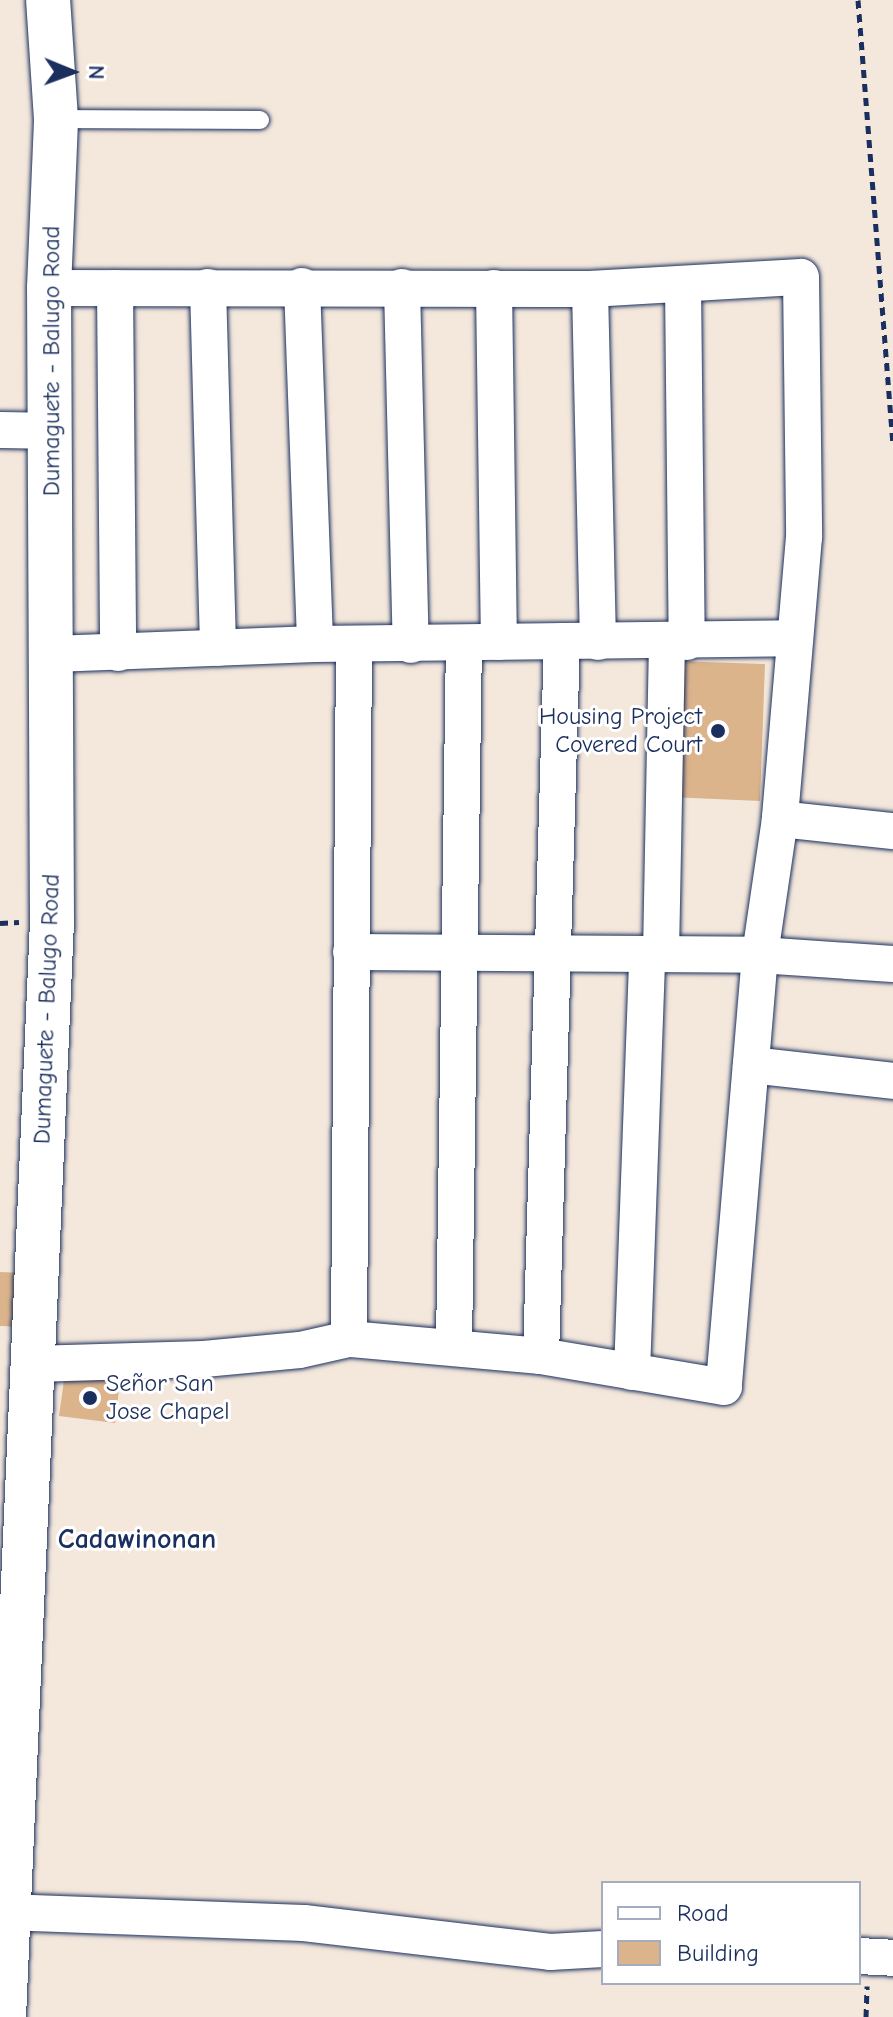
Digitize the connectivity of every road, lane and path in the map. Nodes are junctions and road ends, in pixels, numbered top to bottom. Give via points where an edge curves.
1 (48, 0) edge
2 (858, 0) edge
3 (56, 119) junction
4 (260, 120) dead end
5 (683, 284) junction
6 (302, 286) junction
7 (208, 287) junction
8 (402, 287) junction
9 (49, 288) junction
10 (115, 288) junction
11 (494, 288) junction
12 (590, 289) junction
13 (0, 430) edge
14 (52, 431) junction
15 (893, 446) edge
16 (792, 638) junction
17 (562, 641) junction
18 (499, 642) junction
19 (598, 642) junction
20 (677, 642) junction
21 (464, 643) junction
22 (315, 644) junction
23 (354, 644) junction
24 (411, 645) junction
25 (218, 648) junction
26 (118, 653) junction
27 (53, 654) junction
28 (780, 819) junction
29 (893, 831) edge
30 (552, 951) junction
31 (351, 952) junction
32 (462, 952) junction
33 (654, 954) junction
34 (760, 955) junction
35 (893, 964) edge
36 (751, 1065) junction
37 (893, 1081) edge
38 (349, 1339) junction
39 (454, 1346) junction
40 (541, 1356) junction
41 (32, 1364) junction
42 (632, 1372) junction
43 (10, 1672) edge
44 (5, 1912) junction
45 (601, 1949) edge
46 (861, 1956) edge
47 (893, 1958) edge
48 (4, 2017) edge

1 - 3 street, Dumaguete - Balugo Road
2 - 15 path
3 - 4 lane
3 - 9 street, Dumaguete - Balugo Road
5 - 12 street
5 - 16 street via 801,277 804,537
5 - 20 street
6 - 7 street
6 - 8 street
6 - 22 street
7 - 10 street
7 - 25 street
8 - 11 street
8 - 24 street
9 - 10 street
9 - 14 street, Dumaguete - Balugo Road
10 - 26 street
11 - 12 street
11 - 18 street
12 - 19 street
13 - 14 street
14 - 27 street, Dumaguete - Balugo Road
16 - 20 street
16 - 28 street
17 - 18 street
17 - 19 street
17 - 30 street
18 - 21 street
19 - 20 street
20 - 33 street
21 - 24 street
21 - 32 street
22 - 23 street
22 - 25 street
23 - 24 street
23 - 31 street
25 - 26 street
26 - 27 street
27 - 41 street, Dumaguete - Balugo Road via 50,1015
28 - 29 street
28 - 34 street
30 - 32 street
30 - 33 street
30 - 40 street
31 - 32 street
31 - 38 street
32 - 39 street
33 - 34 street
33 - 42 street
34 - 35 street
34 - 36 street
36 - 37 street
36 - 42 street via 724,1387
38 - 39 street
38 - 41 street via 300,1350 204,1359
39 - 40 street
40 - 42 street
41 - 43 street, Dumaguete - Balugo Road
43 - 44 street, Dumaguete - Balugo Road
44 - 45 street via 304,1923 550,1952
44 - 48 street, Dumaguete - Balugo Road
46 - 47 street

